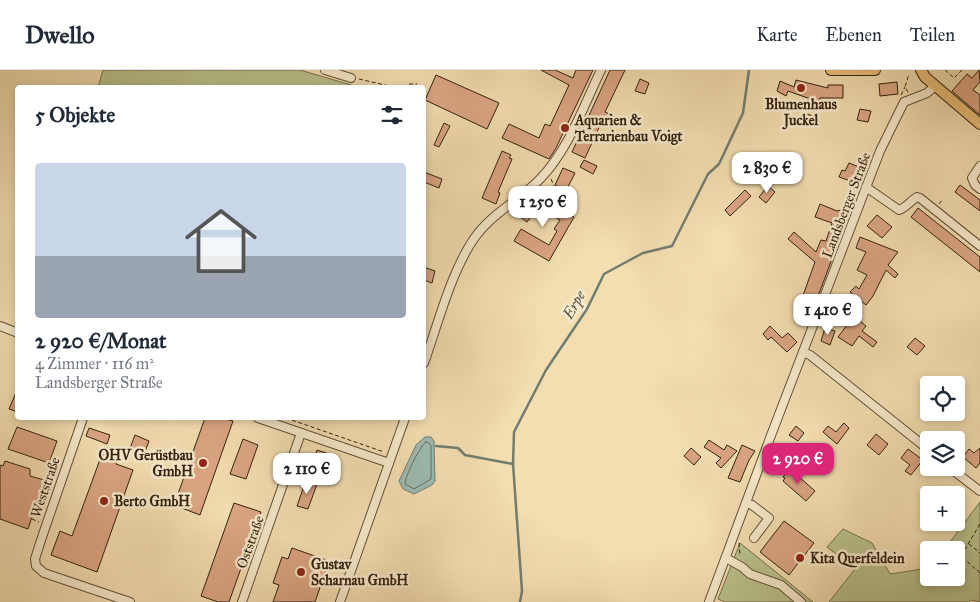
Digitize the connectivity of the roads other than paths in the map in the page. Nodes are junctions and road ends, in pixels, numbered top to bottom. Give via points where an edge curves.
1 (325, 70) edge
2 (601, 70) edge
3 (831, 70) edge
4 (875, 70) edge
5 (921, 70) edge
6 (351, 78) road end
7 (934, 86) junction
8 (980, 124) edge
9 (980, 166) edge
10 (866, 187) junction
11 (980, 188) edge
12 (980, 246) edge
13 (0, 326) edge
14 (15, 331) edge
15 (803, 352) junction
16 (426, 357) edge
17 (82, 420) edge
18 (264, 420) edge
19 (404, 420) edge
20 (301, 432) junction
21 (920, 443) edge
22 (390, 459) junction
23 (960, 476) edge
24 (980, 491) edge
25 (746, 503) junction
26 (754, 538) dead end
27 (726, 558) junction
28 (130, 602) edge
29 (242, 602) edge
30 (340, 602) edge
31 (709, 602) edge
32 (801, 602) edge

1 - 6 street
2 - 16 street via 555,162 532,187 485,225 469,246 457,270
3 - 4 main road
5 - 7 main road
7 - 8 main road
7 - 10 street, Landsberger Straße via 904,102
9 - 11 street via 972,178
10 - 12 street via 899,210 920,198
10 - 15 street, Landsberger Straße
13 - 14 street
15 - 21 street
15 - 25 street, Landsberger Straße
17 - 28 street, Weststraße via 40,543 36,566 44,573
18 - 20 street
19 - 22 street
20 - 22 street
20 - 29 street, Oststraße
22 - 30 street
23 - 24 street
25 - 26 street via 769,518
25 - 27 street, Landsberger Straße
27 - 31 street, Landsberger Straße
27 - 32 street via 750,574 781,585

